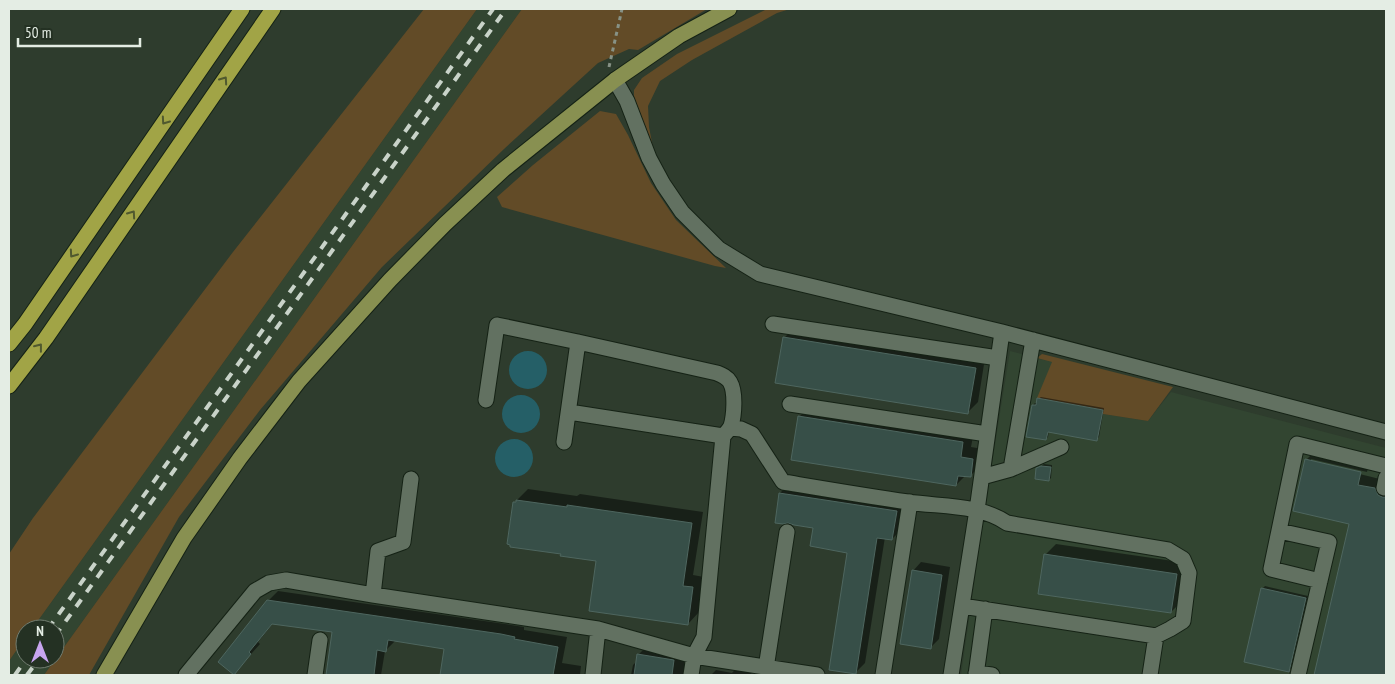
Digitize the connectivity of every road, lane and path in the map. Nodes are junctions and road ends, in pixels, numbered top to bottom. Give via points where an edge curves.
1 (242, 9) edge
2 (273, 9) edge
3 (622, 9) edge
4 (729, 9) edge
5 (615, 80) junction
6 (773, 324) dead end
7 (1002, 332) junction
8 (1033, 340) junction
9 (578, 342) junction
10 (9, 344) edge
11 (998, 358) junction
12 (9, 386) edge
13 (486, 400) dead end
14 (790, 404) dead end
15 (568, 412) junction
16 (727, 432) junction
17 (1386, 432) edge
18 (988, 434) junction
19 (564, 442) dead end
20 (1061, 447) dead end
21 (1386, 466) edge
22 (1011, 468) junction
23 (982, 477) junction
24 (411, 479) dead end
25 (910, 502) junction
26 (977, 510) junction
27 (1279, 531) junction
28 (787, 532) dead end
29 (1320, 581) junction
30 (373, 595) junction
31 (962, 606) junction
32 (985, 610) junction
33 (598, 629) junction
34 (1156, 636) junction
35 (320, 640) dead end
36 (694, 656) junction
37 (766, 668) junction
38 (789, 673) edge
39 (976, 674) edge
40 (104, 675) edge
41 (186, 675) edge
42 (315, 675) edge
43 (592, 675) edge
44 (691, 675) edge
45 (817, 675) edge
46 (883, 675) edge
47 (951, 675) edge
48 (992, 675) edge
49 (1150, 675) edge
50 (1298, 675) edge

1 -> 10 highway
12 -> 2 highway via 46,338
3 - 5 path via 609,68
4 - 5 main road via 679,36
5 - 7 lane via 662,184 682,212 719,249 760,274
5 - 40 main road via 504,170 445,224 300,381 184,538
6 - 11 lane
7 - 8 lane
7 - 11 lane
8 - 17 lane
8 - 22 lane
9 - 13 lane via 497,325
9 - 15 lane
9 - 16 lane via 726,377 734,397
11 - 18 lane
14 - 18 lane
15 - 16 lane
15 - 19 lane
16 - 25 lane via 741,429 752,434 783,482
16 - 36 lane via 704,637
18 - 23 lane
20 - 22 lane
21 - 27 lane via 1297,444
22 - 23 lane
23 - 26 lane
24 - 30 lane via 403,542 378,551
25 - 26 lane
25 - 46 lane
26 - 31 lane
26 - 34 lane via 1007,523 1168,550 1183,559 1189,572 1183,621
27 - 29 lane via 1271,569
27 - 29 lane via 1329,542
28 - 37 lane
29 - 50 lane
30 - 33 lane
30 - 41 lane via 286,580 270,583 254,591
31 - 32 lane
31 - 47 lane
32 - 34 lane
32 - 39 lane
33 - 36 lane
33 - 43 lane
34 - 49 lane
35 - 42 lane
36 - 37 lane
36 - 44 lane
37 - 38 lane
38 - 45 lane
39 - 48 lane

